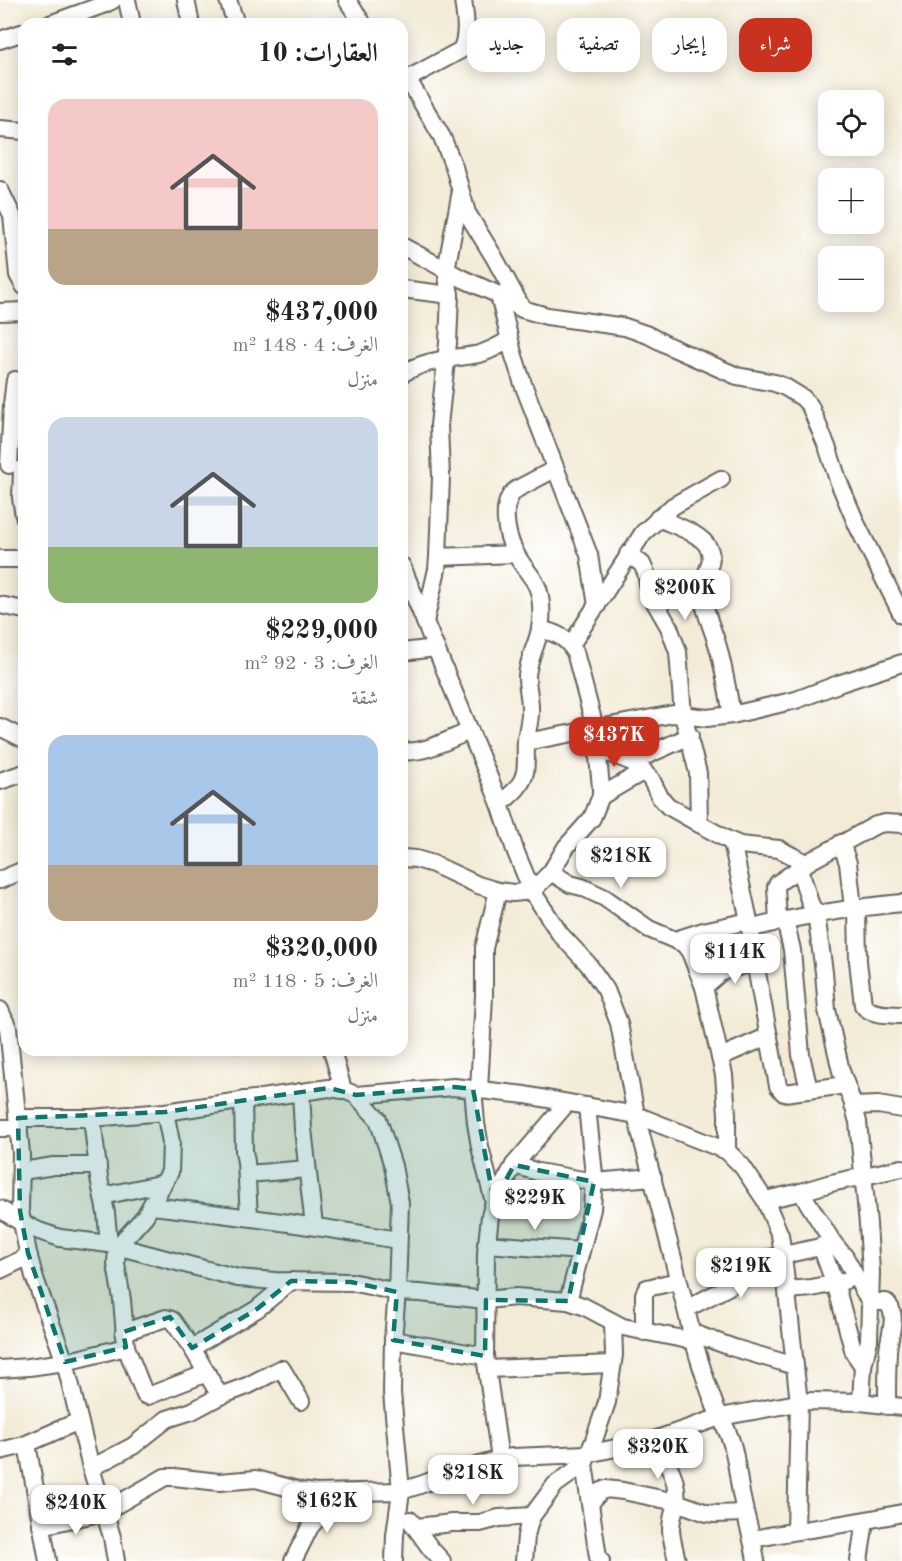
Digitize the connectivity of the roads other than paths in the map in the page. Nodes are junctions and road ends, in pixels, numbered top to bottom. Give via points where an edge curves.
1 (113, 0) edge
2 (127, 0) edge
3 (186, 0) edge
4 (228, 0) edge
5 (347, 0) edge
6 (463, 0) edge
7 (66, 18) edge
8 (131, 18) edge
9 (190, 18) edge
10 (234, 18) edge
11 (359, 18) edge
12 (18, 34) edge
13 (0, 40) edge
14 (408, 76) edge
15 (408, 83) edge
16 (0, 129) edge
17 (18, 130) edge
18 (0, 190) edge
19 (460, 193) junction
20 (408, 249) edge
21 (446, 270) junction
22 (18, 275) edge
23 (408, 290) edge
24 (450, 295) junction
25 (499, 295) junction
26 (522, 309) junction
27 (18, 311) edge
28 (0, 312) edge
29 (509, 340) junction
30 (446, 359) junction
31 (408, 370) edge
32 (13, 379) edge
33 (14, 467) edge
34 (555, 469) junction
35 (721, 478) dead end
36 (18, 485) edge
37 (658, 518) junction
38 (515, 554) junction
39 (628, 554) junction
40 (438, 556) junction
41 (0, 559) edge
42 (18, 559) edge
43 (408, 581) edge
44 (0, 605) edge
45 (597, 606) junction
46 (18, 609) edge
47 (902, 615) edge
48 (425, 622) junction
49 (540, 628) junction
50 (571, 645) junction
51 (436, 648) junction
52 (408, 651) edge
53 (902, 663) edge
54 (683, 715) junction
55 (732, 715) junction
56 (0, 727) edge
57 (595, 728) junction
58 (470, 731) junction
59 (18, 736) edge
60 (690, 736) junction
61 (526, 742) junction
62 (597, 751) junction
63 (408, 752) edge
64 (638, 766) junction
65 (18, 775) edge
66 (0, 781) edge
67 (601, 796) junction
68 (500, 804) junction
69 (699, 824) junction
70 (902, 824) edge
71 (732, 842) junction
72 (841, 843) junction
73 (408, 858) edge
74 (801, 866) junction
75 (18, 872) edge
76 (551, 872) junction
77 (0, 880) edge
78 (498, 891) junction
79 (532, 891) junction
80 (902, 903) edge
81 (855, 908) junction
82 (816, 914) junction
83 (782, 920) junction
84 (749, 925) junction
85 (675, 940) junction
86 (755, 962) junction
87 (704, 987) junction
88 (827, 1008) junction
89 (0, 1010) edge
90 (798, 1012) junction
91 (902, 1015) edge
92 (769, 1036) junction
93 (335, 1056) edge
94 (720, 1058) junction
95 (846, 1085) junction
96 (476, 1089) junction
97 (809, 1090) junction
98 (301, 1092) junction
99 (350, 1093) junction
100 (243, 1100) junction
101 (567, 1103) junction
102 (587, 1106) junction
103 (854, 1106) junction
104 (902, 1109) edge
105 (165, 1112) junction
106 (636, 1115) junction
107 (92, 1118) junction
108 (19, 1123) junction
109 (0, 1128) edge
110 (727, 1151) junction
111 (98, 1166) junction
112 (514, 1166) junction
113 (902, 1168) edge
114 (307, 1169) junction
115 (22, 1171) junction
116 (247, 1174) junction
117 (652, 1177) junction
118 (863, 1177) junction
119 (594, 1182) junction
120 (164, 1183) junction
121 (801, 1192) junction
122 (103, 1196) junction
123 (765, 1200) junction
124 (494, 1202) junction
125 (152, 1206) junction
126 (0, 1209) edge
127 (249, 1217) junction
128 (22, 1223) junction
129 (314, 1226) junction
130 (399, 1240) junction
131 (486, 1244) junction
132 (113, 1245) junction
133 (827, 1245) junction
134 (581, 1251) junction
135 (783, 1254) junction
136 (29, 1256) junction
137 (0, 1270) edge
138 (856, 1277) junction
139 (291, 1281) junction
140 (678, 1281) junction
141 (834, 1284) junction
142 (787, 1290) junction
143 (397, 1292) junction
144 (486, 1300) junction
145 (568, 1301) junction
146 (870, 1302) junction
147 (686, 1309) junction
148 (613, 1322) junction
149 (644, 1332) junction
150 (692, 1337) junction
151 (125, 1340) junction
152 (393, 1340) junction
153 (192, 1348) junction
154 (64, 1362) junction
155 (487, 1362) junction
156 (612, 1364) junction
157 (795, 1366) junction
158 (863, 1366) junction
159 (0, 1369) edge
160 (207, 1373) junction
161 (220, 1396) junction
162 (301, 1401) dead end
163 (861, 1402) junction
164 (799, 1403) junction
165 (894, 1406) edge
166 (720, 1417) junction
167 (79, 1421) junction
168 (654, 1440) junction
169 (27, 1444) junction
170 (0, 1451) edge
171 (500, 1459) junction
172 (586, 1459) junction
173 (91, 1468) junction
174 (401, 1491) junction
175 (340, 1493) junction
176 (676, 1502) junction
177 (590, 1503) junction
178 (400, 1508) junction
179 (104, 1512) junction
180 (745, 1513) junction
181 (902, 1513) edge
182 (532, 1516) junction
183 (865, 1521) junction
184 (41, 1526) junction
185 (417, 1527) junction
186 (796, 1530) junction
187 (753, 1539) junction
188 (48, 1561) edge
189 (116, 1561) edge
190 (293, 1561) edge
191 (394, 1561) edge
192 (442, 1561) edge
193 (524, 1561) edge
194 (601, 1561) edge
195 (677, 1561) edge
196 (756, 1561) edge
197 (859, 1561) edge

1 - 7 street
2 - 8 street
3 - 9 street
4 - 10 street
5 - 11 street
6 - 14 street via 465,42 461,50
12 - 13 street
15 - 19 street via 442,137
16 - 17 street
18 - 22 street via 12,215
19 - 21 street
19 - 26 street via 467,213
20 - 21 street
21 - 24 street
21 - 25 street
23 - 24 street
24 - 30 street
25 - 26 street
25 - 29 street
26 - 47 street via 625,327 737,376 775,383 803,398 810,406 857,525
27 - 28 street
29 - 30 street via 480,354
29 - 34 street
30 - 31 street
30 - 40 street via 439,425
32 - 33 street
33 - 36 street
34 - 38 street via 509,497 507,525
34 - 45 street via 589,555
35 - 37 street
37 - 39 street
37 - 55 street via 688,531 709,548 710,564 702,594
38 - 40 street
38 - 49 street via 539,593
39 - 45 street
39 - 54 street via 642,564 650,594 675,643
40 - 48 street
41 - 42 street
43 - 48 street
44 - 46 street
45 - 50 street
48 - 51 street
49 - 50 street via 562,636
49 - 61 street via 527,674 531,711
50 - 57 street
51 - 52 street
51 - 58 street
53 - 55 street via 796,700
54 - 55 street
54 - 57 street
54 - 60 street
56 - 59 street
57 - 61 street
57 - 62 street
58 - 63 street
58 - 68 street
60 - 64 street
60 - 69 street via 698,773
61 - 68 street via 525,772 520,786
62 - 64 street
62 - 67 street
64 - 67 street
64 - 69 street via 668,806
65 - 66 street
67 - 76 street via 592,819 566,847
68 - 79 street
69 - 71 street
70 - 72 street via 876,825
71 - 74 street via 779,849
71 - 84 street
72 - 74 street
72 - 81 street via 849,863
73 - 78 street via 433,864
74 - 82 street
74 - 83 street via 776,885
75 - 77 street
76 - 79 street
76 - 85 street via 570,885 582,886 605,898 649,929
78 - 79 street
78 - 96 street via 484,948
79 - 106 street via 606,990 619,1023
80 - 81 street
81 - 82 street
81 - 91 street via 863,1005 873,1012
82 - 83 street
82 - 88 street
83 - 84 street
83 - 90 street via 792,950
84 - 85 street via 703,931
84 - 86 street
85 - 87 street via 690,952
86 - 87 street via 722,972
86 - 92 street
87 - 94 street
88 - 90 street
88 - 95 street
89 - 108 street via 8,1028
90 - 97 street via 801,1055
92 - 94 street
92 - 97 street via 778,1086 784,1093
93 - 99 street
94 - 110 street
95 - 97 street
95 - 103 street
96 - 99 street
96 - 101 street
96 - 124 street via 476,1123
98 - 99 street via 329,1088
98 - 100 street
98 - 114 street
99 - 130 street via 378,1119 400,1203
100 - 105 street
100 - 116 street
101 - 102 street
101 - 112 street
102 - 106 street
102 - 119 street
103 - 104 street
103 - 118 street
105 - 107 street
105 - 120 street via 171,1142 170,1172
106 - 110 street
106 - 117 street
107 - 108 street
107 - 111 street
108 - 109 street
108 - 115 street
110 - 123 street
111 - 115 street
111 - 122 street
112 - 119 street
112 - 124 street
113 - 118 street
114 - 116 street
114 - 129 street
115 - 128 street
116 - 127 street
117 - 119 street
117 - 140 street
118 - 121 street
118 - 146 street
119 - 134 street via 592,1209
120 - 122 street
120 - 125 street
121 - 123 street
121 - 133 street
122 - 132 street
123 - 135 street via 780,1235
124 - 131 street
125 - 127 street
125 - 132 street
126 - 128 street
127 - 129 street
128 - 132 street via 60,1238
128 - 136 street
129 - 130 street
130 - 143 street
131 - 134 street
131 - 144 street
132 - 139 street via 238,1278
132 - 151 street
133 - 135 street
133 - 138 street via 845,1257
133 - 141 street
134 - 145 street
135 - 142 street
135 - 147 street via 765,1259 728,1287
136 - 137 street
136 - 154 street
138 - 141 street
138 - 146 street
139 - 143 street via 351,1282
139 - 153 street via 257,1310
140 - 147 street
140 - 149 street via 647,1288
141 - 142 street
141 - 158 street via 854,1353
142 - 157 street
143 - 144 street
143 - 152 street
144 - 145 street via 516,1297
144 - 155 street
145 - 148 street
146 - 158 street via 869,1340
146 - 165 street via 886,1302 891,1309 887,1355
147 - 150 street
148 - 149 street
148 - 156 street
149 - 150 street
150 - 157 street
150 - 166 street
151 - 153 street via 166,1318 172,1320
151 - 154 street
151 - 160 street via 145,1395
152 - 155 street
152 - 174 street via 392,1393
153 - 160 street
154 - 159 street
154 - 167 street
155 - 156 street
155 - 171 street
156 - 172 street via 607,1402
157 - 164 street
158 - 163 street
160 - 161 street
161 - 162 street via 282,1369
161 - 173 street via 167,1419 133,1446
163 - 164 street
163 - 165 street
164 - 166 street
164 - 186 street
166 - 168 street
166 - 180 street via 732,1445
167 - 169 street
167 - 173 street
168 - 172 street
168 - 176 street via 670,1466 677,1489
169 - 170 street
169 - 184 street
171 - 172 street
171 - 174 street
172 - 177 street
172 - 182 street via 555,1485
173 - 179 street
174 - 175 street
174 - 178 street
175 - 179 street via 301,1491 256,1479 219,1482 174,1477 165,1478
175 - 190 street via 310,1527
176 - 177 street via 606,1489
176 - 180 street via 708,1513
176 - 195 street via 671,1530
177 - 194 street
178 - 185 street
178 - 191 street
179 - 184 street
179 - 189 street
180 - 187 street
181 - 183 street
182 - 185 street
182 - 193 street
183 - 186 street
183 - 197 street
184 - 188 street
185 - 192 street
186 - 187 street
187 - 196 street

